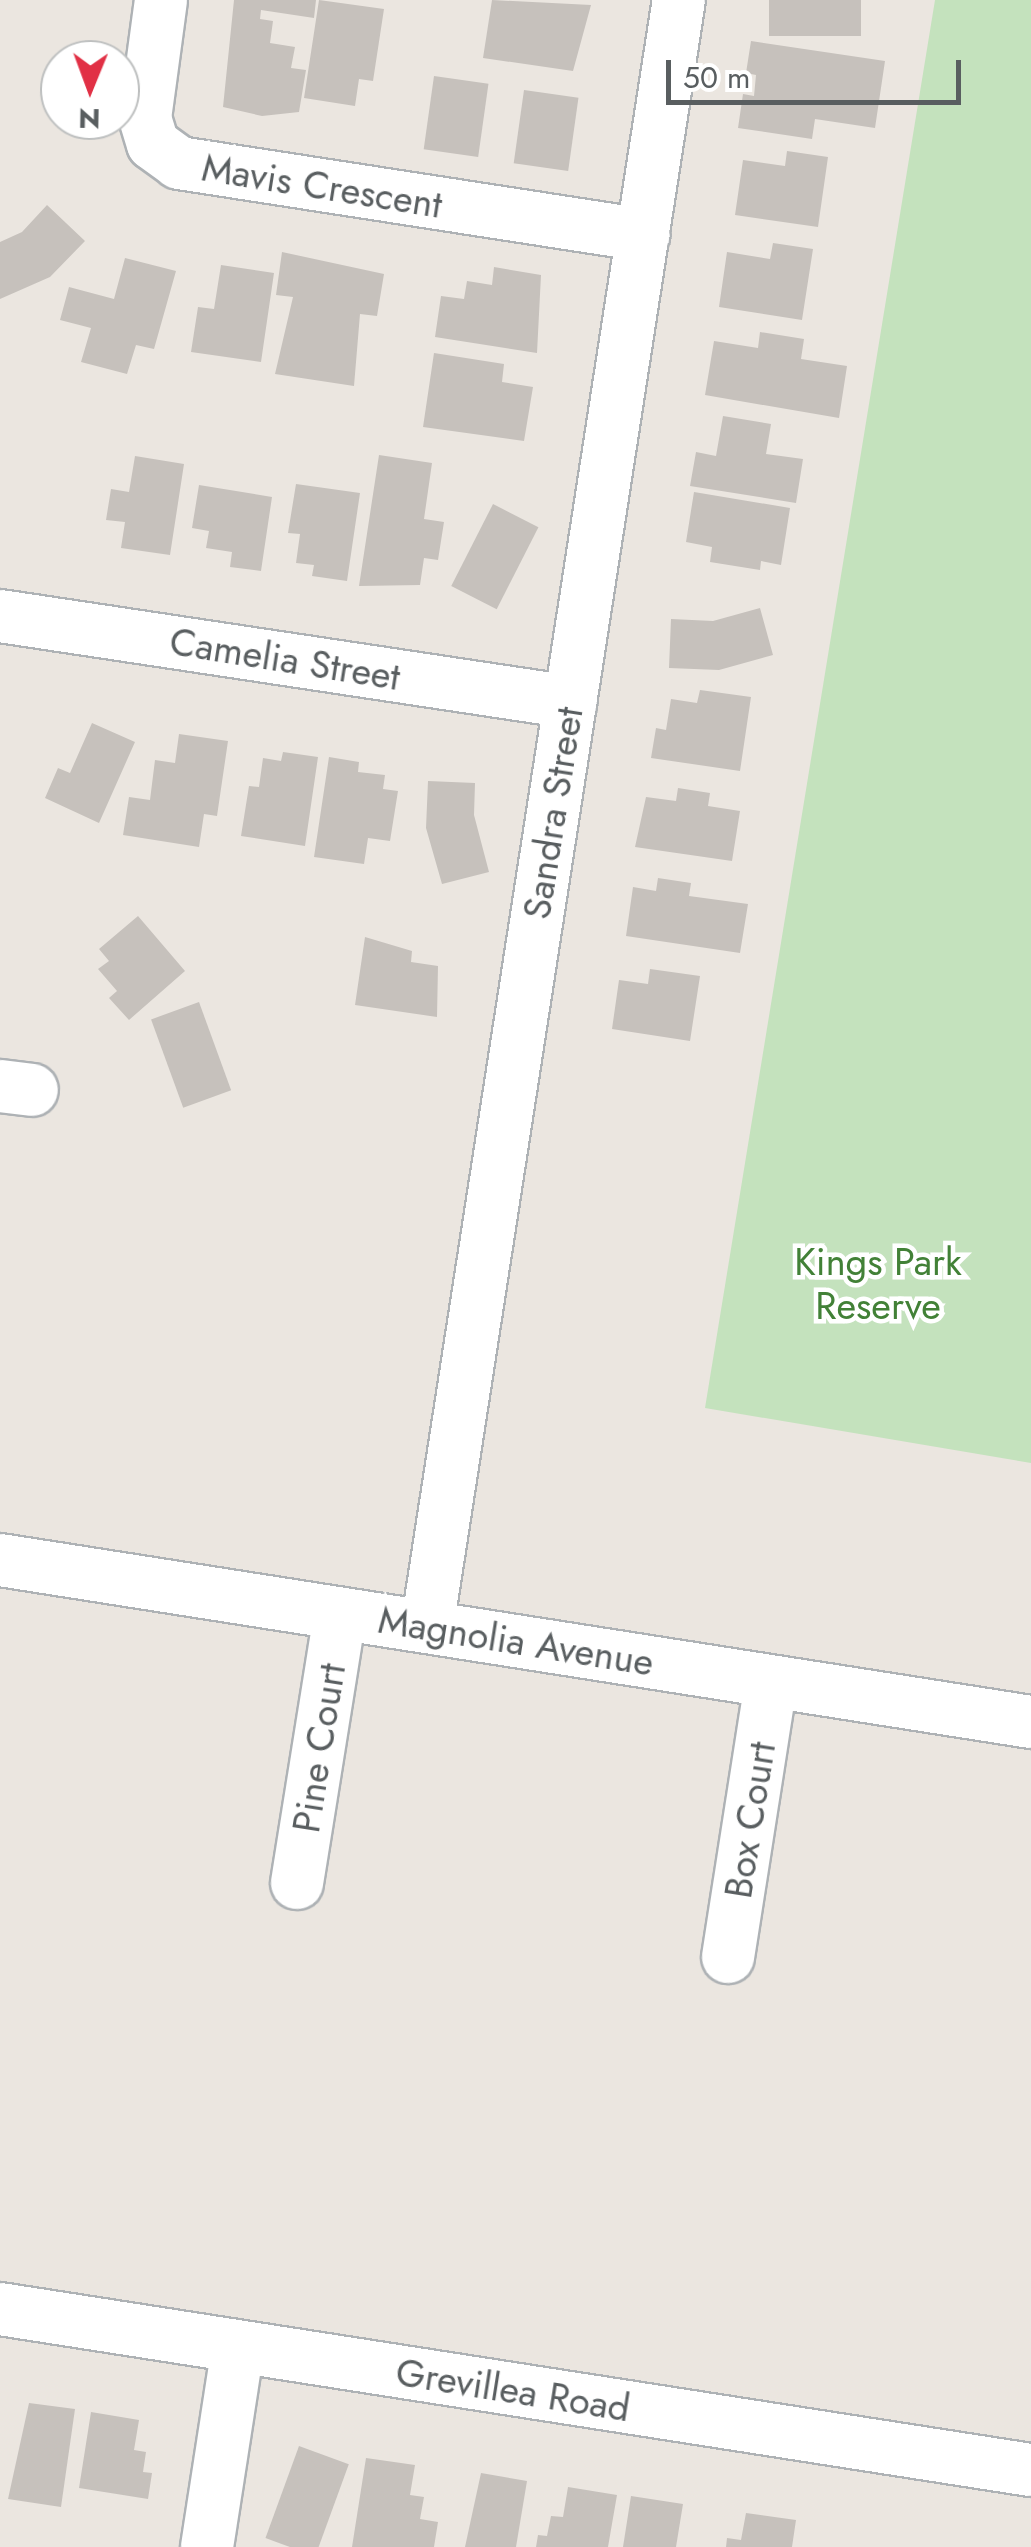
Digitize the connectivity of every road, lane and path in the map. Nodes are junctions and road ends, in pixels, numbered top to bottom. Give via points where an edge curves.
1 (162, 0) edge
2 (679, 0) edge
3 (643, 235) junction
4 (0, 616) edge
5 (571, 702) junction
6 (0, 1560) edge
7 (340, 1614) junction
8 (427, 1627) junction
9 (771, 1682) junction
10 (1031, 1722) edge
11 (297, 1883) dead end
12 (728, 1957) dead end
13 (0, 2309) edge
14 (238, 2347) junction
15 (1030, 2470) edge
16 (206, 2547) edge

1 - 3 street, Mavis Crescent via 145,118 153,144 179,162
2 - 3 street, Sandra Street
3 - 5 street, Sandra Street
4 - 5 street, Camelia Street
5 - 8 street, Sandra Street
6 - 7 street, Magnolia Avenue
7 - 8 street, Magnolia Avenue
7 - 11 street, Pine Court
8 - 9 street, Magnolia Avenue
9 - 10 street, Magnolia Avenue
9 - 12 street, Box Court
13 - 14 street, Grevillea Road
14 - 15 street, Grevillea Road
14 - 16 street

